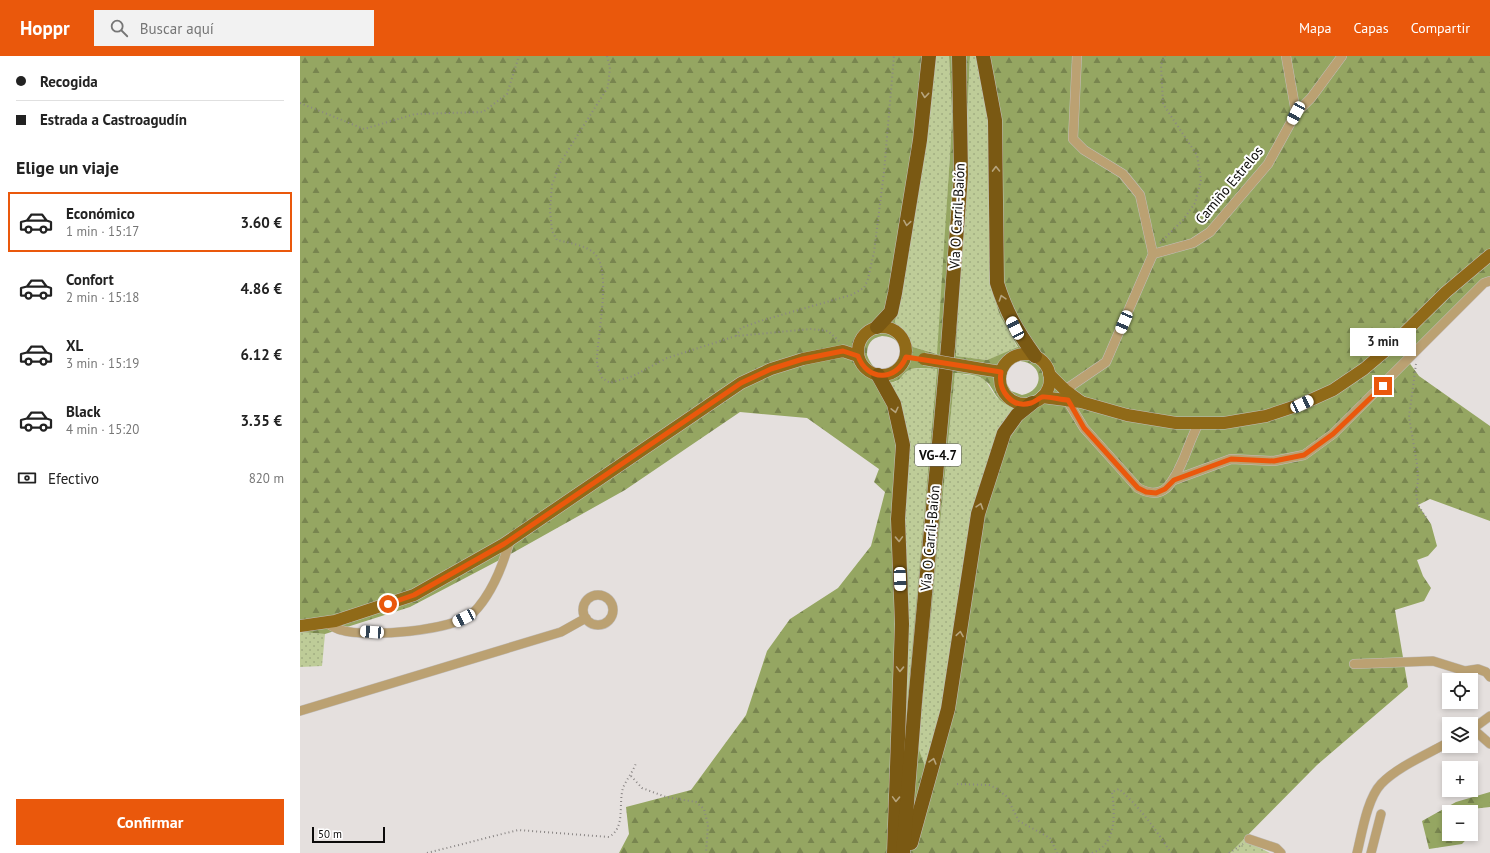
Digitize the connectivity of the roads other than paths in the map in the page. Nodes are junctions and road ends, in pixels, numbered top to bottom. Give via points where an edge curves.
1 (929, 56) edge
2 (959, 56) edge
3 (983, 56) edge
4 (1077, 56) edge
5 (1286, 56) edge
6 (1342, 56) edge
7 (1296, 113) junction
8 (1153, 254) junction
9 (1490, 255) edge
10 (1488, 280) edge
11 (877, 327) junction
12 (858, 356) junction
13 (1035, 356) junction
14 (906, 357) junction
15 (1001, 372) junction
16 (1049, 374) junction
17 (878, 375) junction
18 (1066, 395) junction
19 (1037, 400) junction
20 (1198, 424) junction
21 (1174, 480) junction
22 (510, 540) junction
23 (586, 618) dead end
24 (325, 622) junction
25 (300, 626) edge
26 (1354, 664) dead end
27 (1490, 677) edge
28 (300, 711) edge
29 (1490, 716) edge
30 (1478, 725) edge
31 (1478, 734) edge
32 (1490, 744) edge
33 (1442, 746) edge
34 (1381, 814) dead end
35 (1249, 839) road end
36 (894, 853) edge
37 (903, 853) edge
38 (909, 853) edge
39 (1281, 853) edge
40 (1358, 853) edge
41 (1371, 853) edge

1 -> 11 highway via 920,140 895,293 891,312
2 - 37 highway, Vía O Carril-Baión / VG-4.7 via 961,175
13 -> 3 highway via 1008,315 997,283 995,120
4 - 8 street via 1074,139 1084,150 1123,174 1140,195
5 - 7 street
6 - 7 street, Camiño Estrelos via 1311,98
7 - 8 street, Camiño Estrelos via 1268,164 1210,232 1193,243
8 - 18 street via 1106,362
9 - 20 main road via 1446,292 1390,347 1333,390 1266,416 1224,423
10 - 21 street via 1333,434 1304,455 1274,461 1231,459
11 - 12 main road via 864,335 860,341
11 - 14 main road via 891,328 902,337
12 - 17 main road via 865,368
12 - 22 main road via 843,351 803,359 771,369 741,383
13 - 15 main road via 1018,355 1010,358
13 - 16 main road via 1041,360
14 - 15 main road, bridge
14 - 17 main road via 903,364 892,373
15 - 19 main road via 1001,387 1004,394 1016,403
16 - 18 main road
16 - 19 main road via 1048,386
17 -> 36 highway via 894,404 903,445 898,519 902,624
18 - 19 main road
18 - 20 main road via 1127,416
18 - 21 street via 1084,428 1138,488 1156,493 1165,489
38 -> 19 highway via 948,708 978,514 1004,433 1017,415
20 - 21 street
22 - 24 main road via 414,595
22 - 24 street via 503,564 484,600 472,614 457,621 427,629 372,632 342,630
23 - 28 street via 561,632
24 - 25 main road
26 - 27 street via 1433,661 1466,671 1478,669
29 - 30 street
31 - 32 street
33 - 40 street via 1380,784 1370,802
34 - 41 street
35 - 39 street via 1276,848

